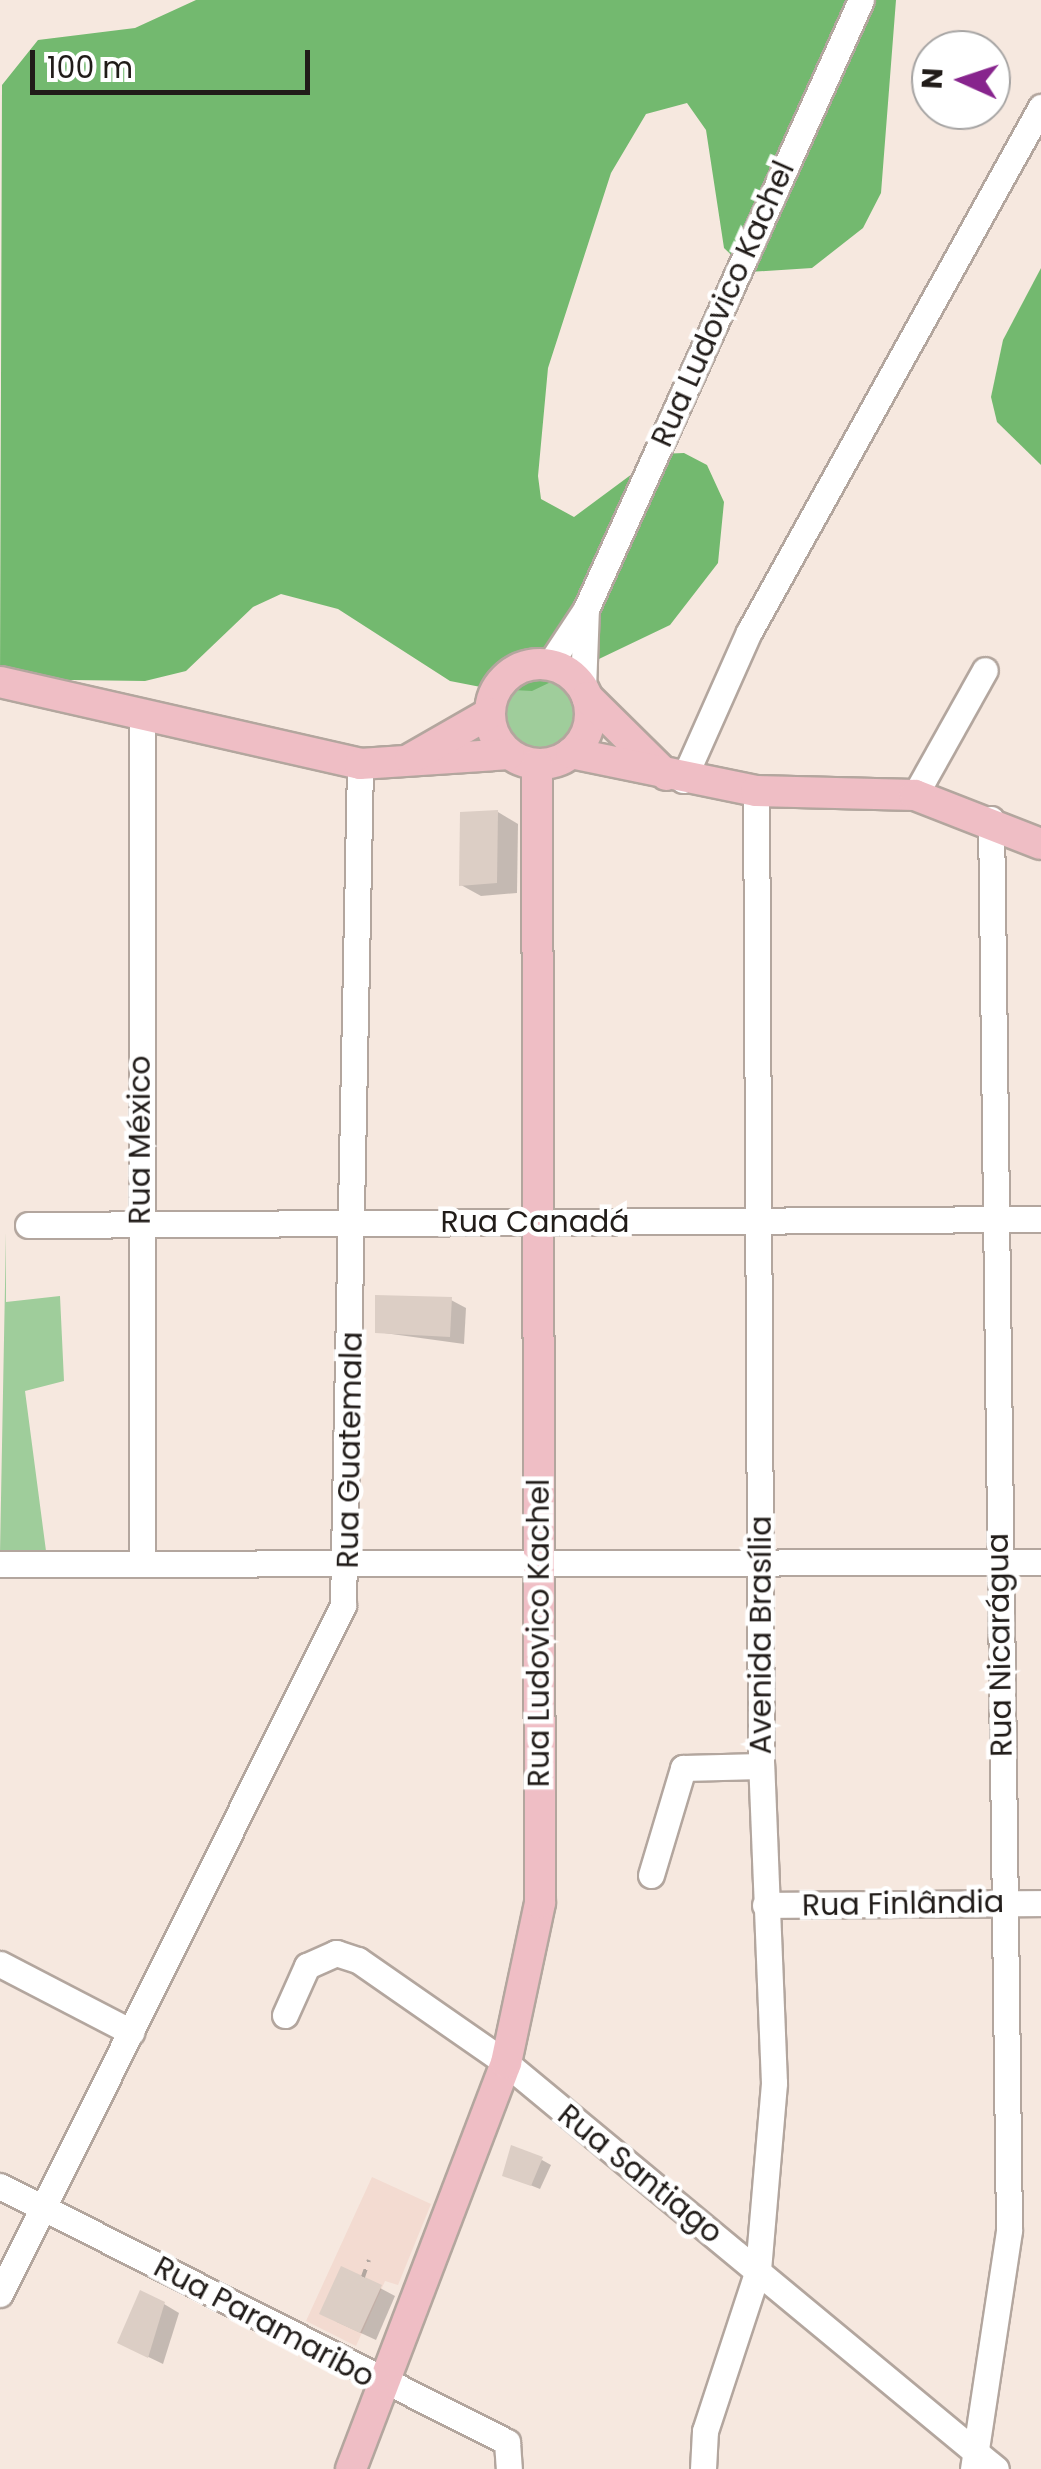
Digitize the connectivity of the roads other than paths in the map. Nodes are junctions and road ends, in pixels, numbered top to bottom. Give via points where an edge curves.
1 (860, 0) edge
2 (1041, 107) edge
3 (586, 609) junction
4 (549, 665) junction
5 (986, 670) dead end
6 (0, 682) edge
7 (585, 693) junction
8 (490, 713) junction
9 (142, 720) junction
10 (571, 753) junction
11 (523, 759) junction
12 (360, 764) junction
13 (400, 764) junction
14 (676, 778) junction
15 (756, 791) junction
16 (915, 796) junction
17 (991, 819) junction
18 (1041, 844) edge
19 (1041, 1219) edge
20 (994, 1220) junction
21 (542, 1221) junction
22 (761, 1222) junction
23 (355, 1224) junction
24 (28, 1226) dead end
25 (140, 1226) junction
26 (142, 1558) junction
27 (760, 1560) junction
28 (999, 1562) junction
29 (1041, 1562) edge
30 (0, 1564) edge
31 (350, 1565) junction
32 (538, 1565) junction
33 (761, 1766) junction
34 (651, 1875) dead end
35 (1004, 1903) junction
36 (1041, 1903) edge
37 (765, 1906) junction
38 (0, 1964) edge
39 (285, 2014) dead end
40 (131, 2032) junction
41 (506, 2063) junction
42 (0, 2186) edge
43 (45, 2208) junction
44 (758, 2270) junction
45 (0, 2294) edge
46 (383, 2384) junction
47 (982, 2464) edge
48 (351, 2469) edge
49 (508, 2469) edge
50 (702, 2469) edge

1 - 3 street, Rua Ludovico Kachel
2 - 14 street via 749,632
3 - 4 street, Rua Ludovico Kachel
3 - 7 street, Rua Ludovico Kachel
4 - 7 main road
4 - 8 main road via 502,681
5 - 16 street
6 - 9 main road
7 - 10 main road via 584,737
7 - 14 main road
8 - 11 main road
8 - 13 main road
9 - 12 main road
9 - 25 street, Rua México
10 - 11 main road
10 - 14 main road
11 - 13 main road
11 - 21 main road, Rua Ludovico Kachel
12 - 13 main road
12 - 23 street, Rua Guatemala
14 - 15 main road
15 - 16 main road
15 - 22 street, Avenida Brasília
16 - 17 main road
17 - 18 main road
17 - 20 street, Rua Nicarágua
19 - 20 street, Rua Canadá
20 - 22 street, Rua Canadá
20 - 28 street, Rua Nicarágua
21 - 22 street, Rua Canadá
21 - 23 street, Rua Canadá
21 - 32 main road, Rua Ludovico Kachel
22 - 27 street, Avenida Brasília
23 - 25 street, Rua Canadá
23 - 31 street, Rua Guatemala
24 - 25 street, Rua Canadá
25 - 26 street, Rua México
26 - 30 street
26 - 31 street
27 - 28 street
27 - 32 street
27 - 33 street, Avenida Brasília
28 - 29 street
28 - 35 street, Rua Nicarágua
31 - 32 street
31 - 40 street, Rua Guatemala via 343,1605
32 - 41 main road, Rua Ludovico Kachel via 540,1903
33 - 34 street via 682,1768
33 - 37 street, Avenida Brasília
35 - 36 street, Rua Finlândia
35 - 37 street, Rua Finlândia
35 - 47 street, Rua Nicarágua via 1008,2230
37 - 44 street, Avenida Brasília via 774,2083
38 - 40 street
39 - 41 street, Rua Santiago via 307,1966 336,1953
40 - 43 street, Rua Guatemala
41 - 44 street, Rua Santiago
41 - 46 main road, Rua Ludovico Kachel
42 - 43 street, Rua Paramaribo
43 - 45 street, Rua Guatemala
43 - 46 street, Rua Paramaribo
44 - 47 street, Rua Santiago
44 - 50 street, Avenida Brasília via 705,2431
46 - 48 main road, Rua Ludovico Kachel
46 - 49 street, Rua Paramaribo via 507,2442

